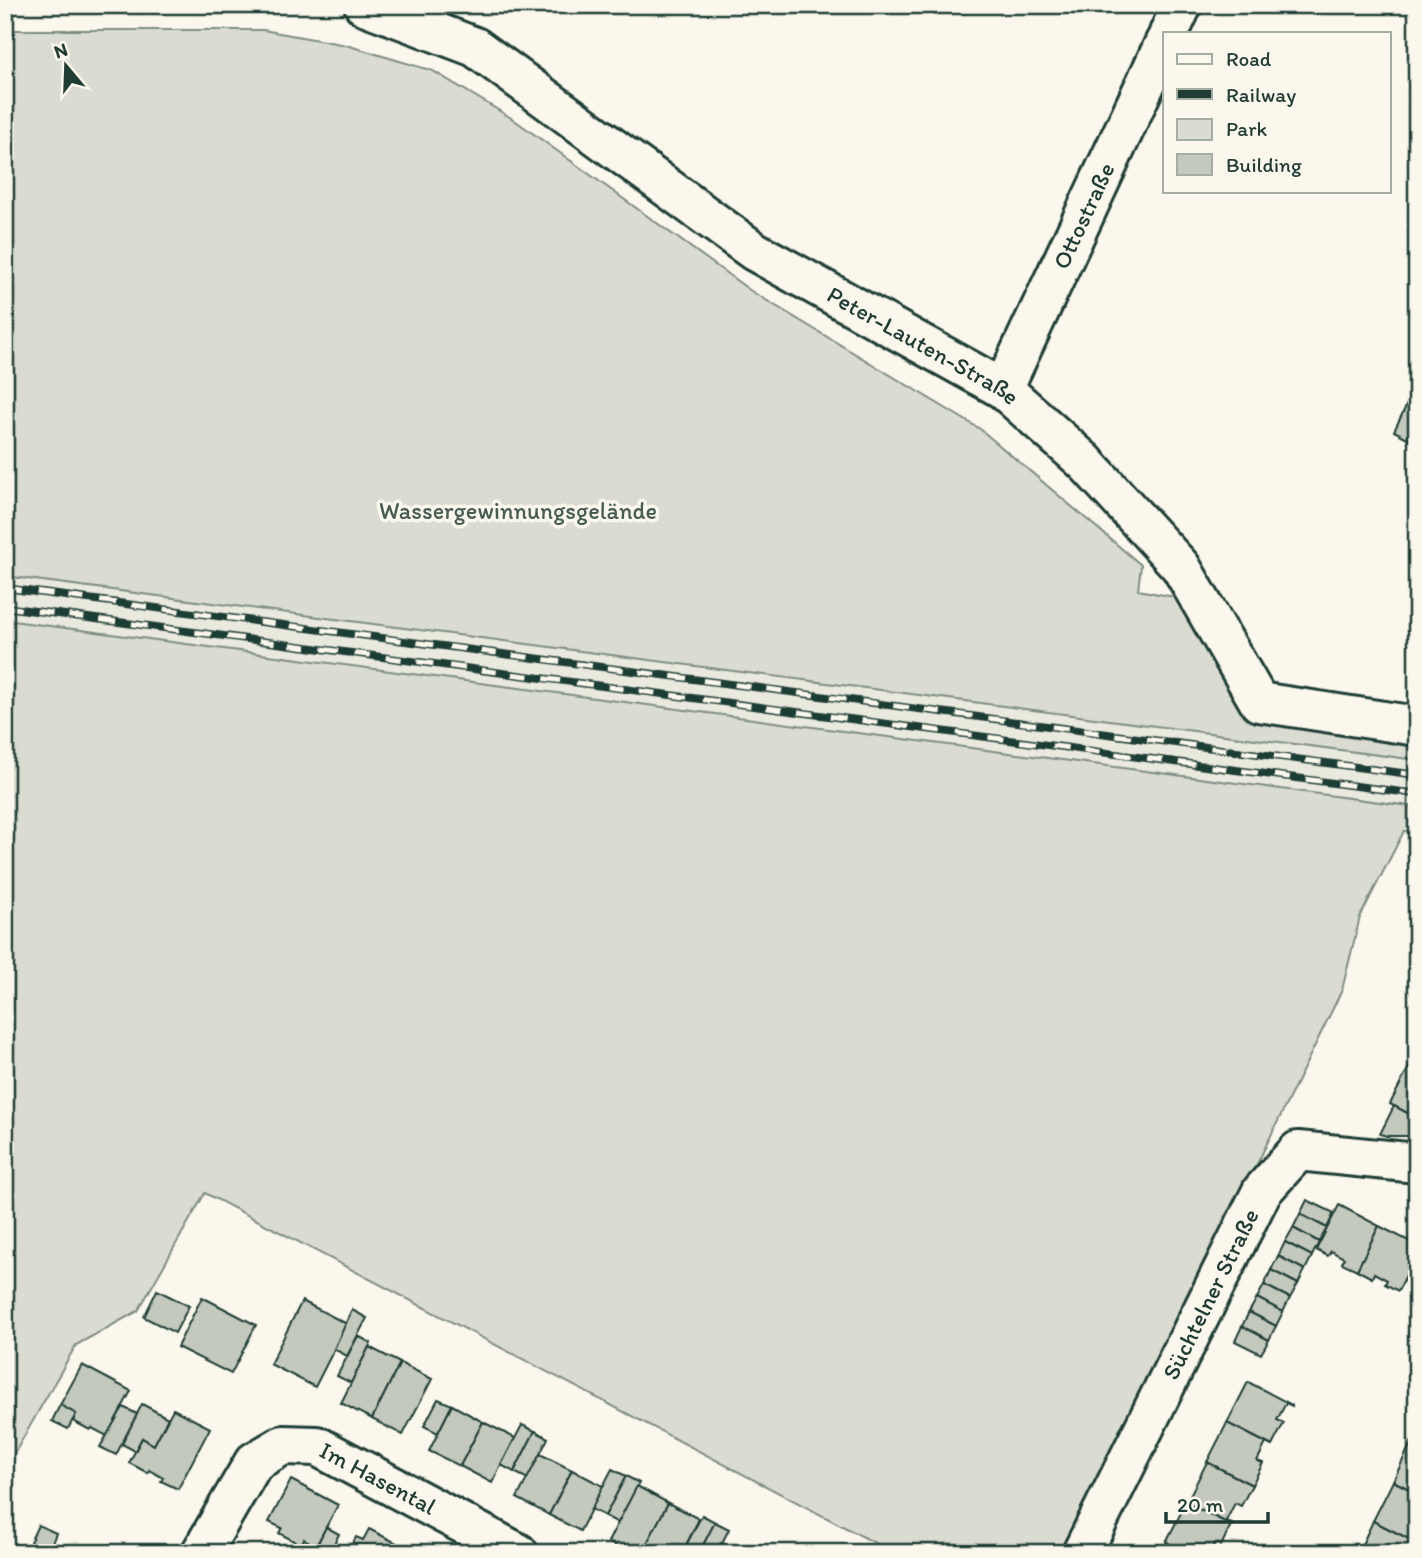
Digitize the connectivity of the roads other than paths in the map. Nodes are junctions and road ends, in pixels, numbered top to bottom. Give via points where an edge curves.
1 (364, 5) edge
2 (1182, 5) edge
3 (1169, 32) edge
4 (1163, 46) edge
5 (1003, 390) junction
6 (1417, 726) edge
7 (1417, 1163) edge
8 (201, 1553) edge
9 (518, 1553) edge
10 (1083, 1553) edge

1 - 5 street, Peter-Lauten-Straße via 475,47 754,251
2 - 3 street
4 - 5 street, Ottostraße
5 - 6 street, Peter-Lauten-Straße via 1085,462 1181,567 1259,702
7 - 10 street, Süchtelner Straße via 1298,1151 1262,1191
8 - 9 street, Im Hasental via 254,1462 283,1444 317,1446

